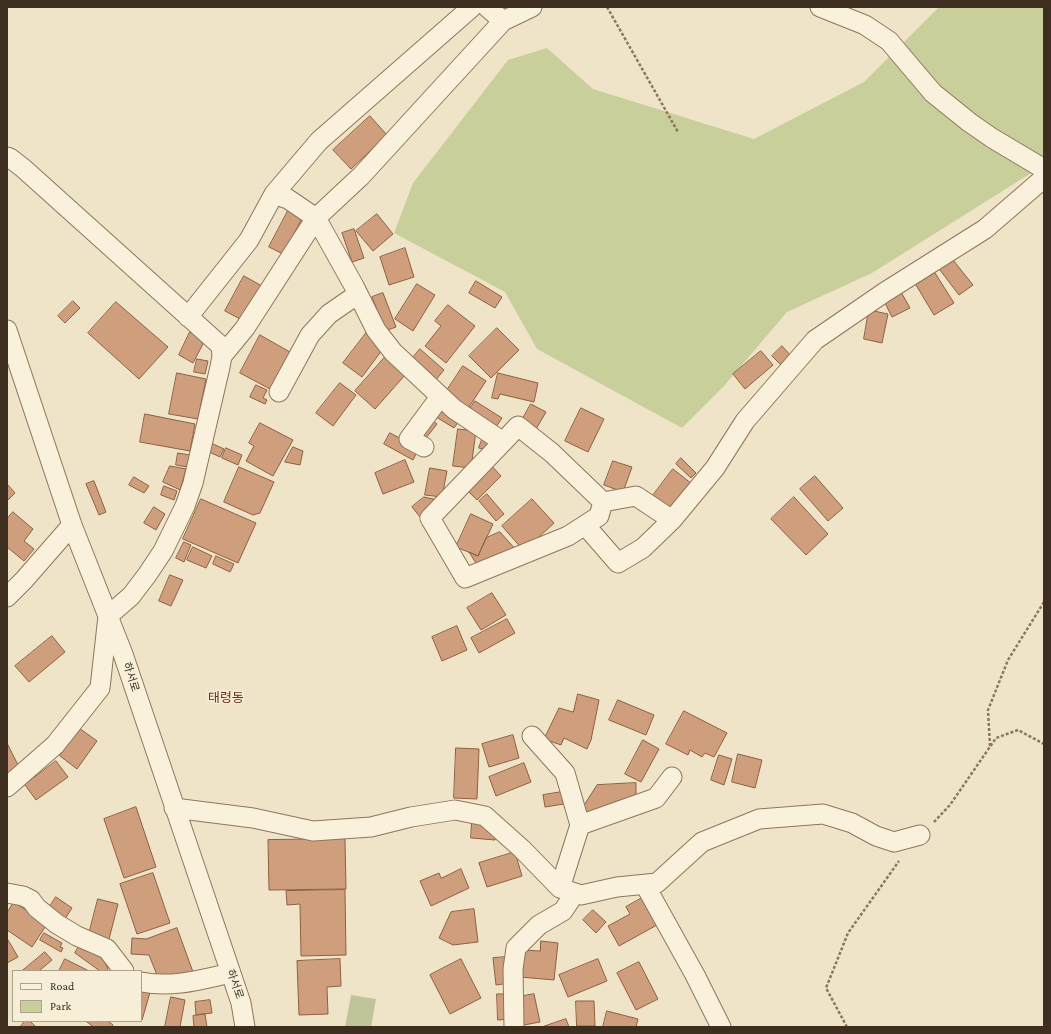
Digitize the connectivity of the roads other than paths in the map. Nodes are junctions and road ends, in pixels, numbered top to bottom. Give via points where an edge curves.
1 (472, 7) edge
2 (487, 7) edge
3 (532, 7) edge
4 (820, 7) edge
5 (503, 21) junction
6 (7, 157) edge
7 (1044, 169) edge
8 (1044, 178) edge
9 (274, 194) junction
10 (316, 218) junction
11 (358, 294) junction
12 (188, 316) junction
13 (7, 330) edge
14 (222, 356) junction
15 (279, 392) dead end
16 (440, 397) junction
17 (503, 442) junction
18 (424, 448) dead end
19 (603, 502) junction
20 (672, 520) junction
21 (72, 525) junction
22 (585, 525) junction
23 (7, 597) edge
24 (108, 616) junction
25 (532, 736) dead end
26 (672, 777) dead end
27 (7, 787) edge
28 (174, 808) junction
29 (580, 825) junction
30 (920, 835) road end
31 (645, 885) junction
32 (567, 890) junction
33 (7, 894) edge
34 (123, 970) edge
35 (231, 973) junction
36 (142, 982) edge
37 (245, 1027) edge
38 (514, 1027) edge
39 (721, 1027) edge

1 - 9 street via 319,141
2 - 5 street
3 - 5 street
4 - 7 street via 865,25 889,41 933,93 992,138
5 - 10 street via 361,176
6 - 12 street via 23,168
8 - 20 street via 984,228 815,340 745,421 715,468
9 - 10 street via 288,199
9 - 12 street via 249,240
10 - 11 street
10 - 14 street via 245,328
11 - 15 street via 329,314 310,335
11 - 16 street via 376,330 393,352
12 - 14 street via 221,346
13 - 21 street, 하서로
14 - 24 street via 193,483 185,506 147,575 131,596
16 - 17 street
16 - 18 street via 409,439
17 - 19 street via 518,426 552,453
17 - 22 street via 430,518 465,578 568,536
19 - 20 street via 636,496
19 - 22 street via 599,516
20 - 22 street via 643,548 618,563
21 - 23 street
21 - 24 street, 하서로
24 - 27 street via 100,688 55,745
24 - 28 street, 하서로
25 - 29 street via 565,773
26 - 29 street via 656,798
28 - 32 street via 253,818 313,831 371,827 411,816 455,810 485,816
28 - 35 street, 하서로
29 - 32 street
30 - 31 street via 894,842 852,823 823,814 759,819 702,842 657,883
31 - 32 street via 617,887 581,896
31 - 39 street
32 - 38 street via 563,911 539,925 516,948 513,969
33 - 34 street via 31,900 56,924 107,949
35 - 36 street via 177,984
35 - 37 street, 하서로 via 241,1003

